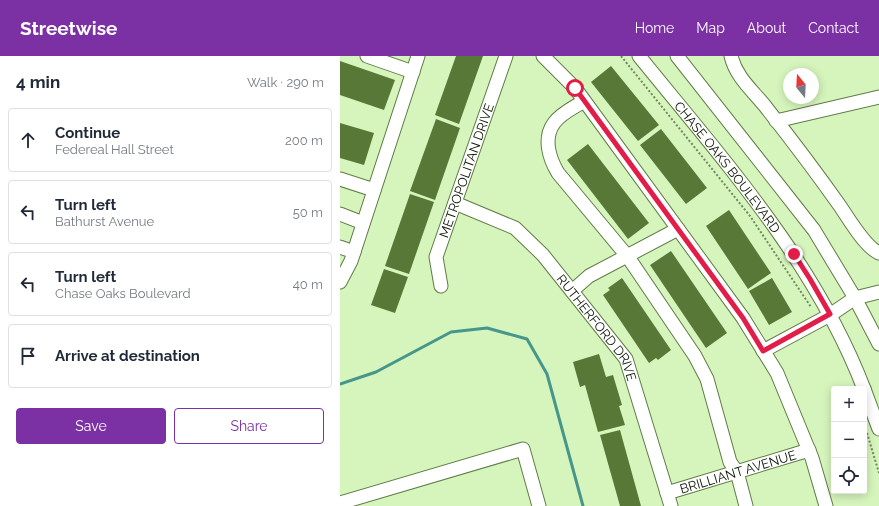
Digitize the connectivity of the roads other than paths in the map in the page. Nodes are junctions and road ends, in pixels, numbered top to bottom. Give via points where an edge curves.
1 (367, 56) edge
2 (418, 56) edge
3 (506, 56) edge
4 (543, 56) edge
5 (639, 56) edge
6 (677, 56) edge
7 (731, 56) edge
8 (413, 72) junction
9 (879, 97) edge
10 (584, 101) junction
11 (776, 121) junction
12 (340, 179) edge
13 (374, 190) junction
14 (455, 203) junction
15 (340, 214) edge
16 (363, 223) junction
17 (678, 230) junction
18 (340, 247) edge
19 (354, 252) junction
20 (879, 253) edge
21 (628, 257) junction
22 (340, 282) edge
23 (441, 286) dead end
24 (572, 291) junction
25 (879, 292) edge
26 (855, 298) junction
27 (825, 317) junction
28 (879, 344) edge
29 (763, 351) junction
30 (863, 386) edge
31 (867, 397) edge
32 (879, 429) edge
33 (809, 450) junction
34 (737, 472) junction
35 (667, 493) junction
36 (340, 503) edge
37 (539, 506) edge
38 (672, 506) edge
39 (746, 506) edge
40 (826, 506) edge

1 - 8 street
2 - 8 street
3 - 14 street, METROPOLITAN DRIVE
4 - 10 street via 575,88
5 - 27 street, CHASE OAKS BOULEVARD via 779,232 810,279
6 - 26 street via 800,212 836,264
7 - 11 street via 740,78
8 - 13 street
9 - 11 street
10 - 17 street
10 - 21 street via 554,123 549,134 548,146 558,173
11 - 20 street via 857,232
12 - 13 street
13 - 16 street
14 - 23 street, METROPOLITAN DRIVE via 436,257
14 - 24 street, RUTHERFORD DRIVE via 515,228 543,255
15 - 16 street
16 - 19 street
17 - 21 street
17 - 29 street via 743,318
18 - 19 street
19 - 22 street
21 - 24 street via 590,276
21 - 34 street via 695,356 707,379 730,462
24 - 35 street, RUTHERFORD DRIVE via 626,359
25 - 26 street
26 - 27 street
26 - 28 street
27 - 29 street
27 - 30 street, CHASE OAKS BOULEVARD via 844,341
29 - 33 street via 777,373
31 - 32 street, CHASE OAKS BOULEVARD
33 - 34 street, BRILLIANT AVENUE
33 - 40 street
34 - 35 street, BRILLIANT AVENUE
34 - 39 street
35 - 38 street, RUTHERFORD DRIVE
36 - 37 street via 523,449

